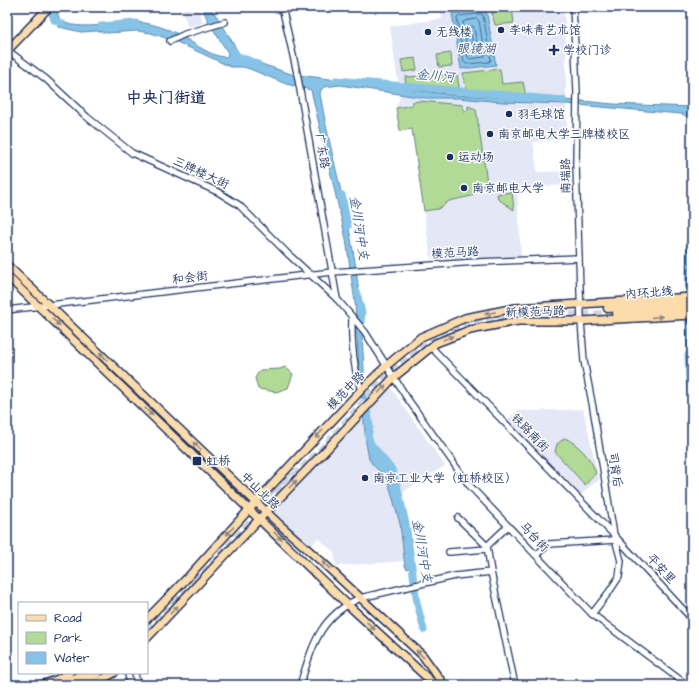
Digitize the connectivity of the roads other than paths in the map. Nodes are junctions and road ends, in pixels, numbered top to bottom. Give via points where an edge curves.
1 (49, 7) edge
2 (282, 7) edge
3 (573, 7) edge
4 (225, 22) dead end
5 (170, 41) dead end
6 (7, 50) edge
7 (579, 258) junction
8 (7, 265) edge
9 (332, 272) junction
10 (311, 275) junction
11 (7, 276) edge
12 (692, 297) edge
13 (337, 299) junction
14 (626, 301) joint
15 (692, 302) edge
16 (581, 304) junction
17 (49, 305) junction
18 (39, 306) junction
19 (676, 306) junction
20 (692, 308) edge
21 (7, 310) edge
22 (608, 311) tunnel mouth
23 (692, 315) edge
24 (352, 318) junction
25 (581, 322) junction
26 (431, 347) junction
27 (386, 366) junction
28 (394, 377) junction
29 (361, 390) junction
30 (256, 502) junction
31 (250, 509) junction
32 (266, 512) junction
33 (260, 518) junction
34 (458, 518) dead end
35 (508, 526) junction
36 (615, 537) junction
37 (487, 547) junction
38 (449, 552) dead end
39 (536, 555) junction
40 (491, 572) junction
41 (360, 598) junction
42 (347, 604) junction
43 (592, 614) junction
44 (148, 618) edge
45 (692, 619) edge
46 (148, 637) edge
47 (67, 674) edge
48 (83, 674) edge
49 (96, 674) edge
50 (112, 674) edge
51 (128, 674) edge
52 (135, 674) edge
53 (41, 685) edge
54 (62, 685) edge
55 (76, 685) edge
56 (91, 685) edge
57 (130, 685) edge
58 (137, 685) edge
59 (300, 685) edge
60 (435, 685) edge
61 (444, 685) edge
62 (515, 685) edge
63 (687, 685) edge

1 - 6 main road
2 - 9 street, 广东路 via 297,73
3 - 7 street, 南瑞路
4 - 5 street
6 - 10 street, 三牌楼大街 via 46,79 87,117 132,153 218,192 239,205
7 - 9 street, 模范马路
7 - 16 street, 南瑞路
8 - 17 main road, 中山北路
9 - 10 street, 和会街
9 - 13 street, 广东路
10 - 13 street, 三牌楼大街
10 - 17 street, 和会街
11 - 18 main road, 中山北路
12 - 19 main road, 新模范马路
13 - 24 street, 三牌楼大街
14 - 16 main road, 模范中路
14 - 19 main road, 新模范马路
15 - 19 highway, 内环北线
16 - 25 street, 南瑞路
16 -> 27 main road, 模范中路 via 516,308 465,318 421,338
17 - 18 street, 和会街
30 -> 17 main road, 中山北路
18 - 21 street, 和会街
18 -> 31 main road, 中山北路
19 - 20 highway, 内环北线
19 - 22 highway, 内环北线
19 - 23 main road, 新模范马路
25 -> 19 main road, 新模范马路
24 - 27 street, 三牌楼大街 via 365,332
24 - 29 street via 352,355
26 -> 25 main road, 新模范马路 via 470,330 518,321
25 - 36 street, 司背后 via 584,361
26 - 28 main road, 新模范马路
26 - 36 street, 铁路南街
27 - 28 street, 三牌楼大街
27 - 29 main road, 模范中路
32 -> 28 main road, 模范中路
28 - 35 street, 马台街 via 469,485
29 -> 30 main road, 模范中路
30 - 31 main road, 模范中路
30 - 32 main road, 中山北路
31 - 33 main road, 中山北路
31 -> 44 main road, 模范中路
32 - 33 main road, 模范中路
41 -> 32 main road, 中山北路
33 -> 42 main road, 中山北路
46 -> 33 main road, 模范中路
34 - 37 street
35 - 37 street
35 - 39 street, 马台街
36 - 39 street via 549,544
36 - 43 street, 司背后 via 621,561 619,576
36 - 45 street, 平安里
37 - 38 street
37 - 40 street
39 - 43 street, 马台街
40 - 41 street via 455,576
40 - 62 street
41 - 42 street
61 -> 41 main road, 中山北路 via 423,656
42 - 59 street via 326,622 312,647
42 -> 60 main road, 中山北路
43 - 63 street, 马台街
47 - 53 main road
48 - 54 highway
49 - 55 highway
50 - 56 main road
51 - 57 street
52 - 58 street

